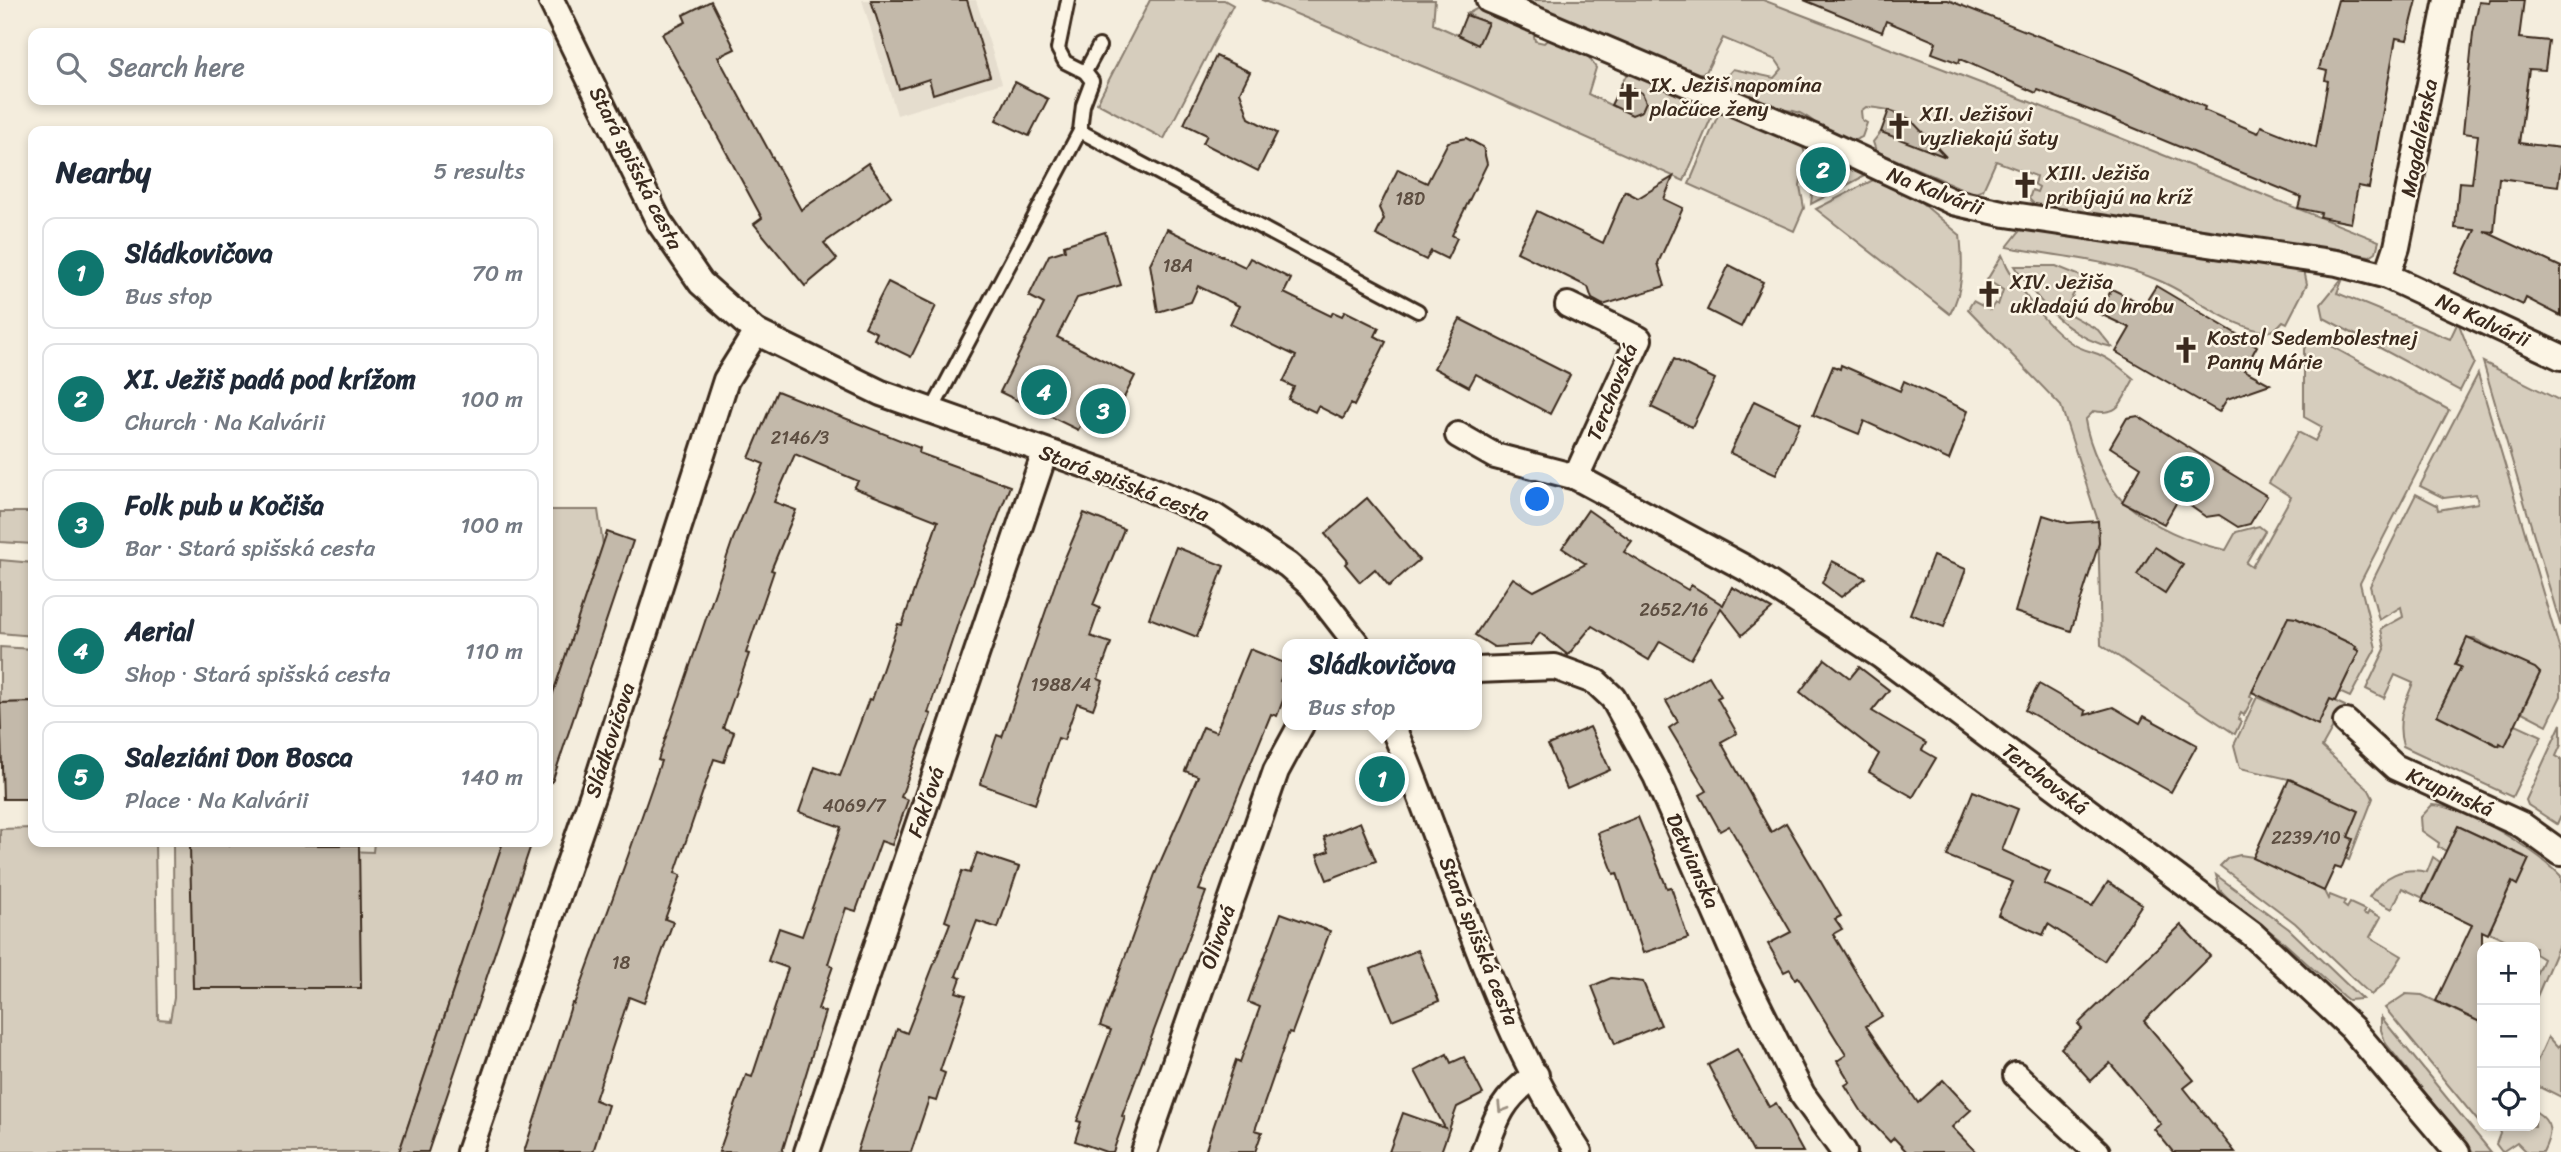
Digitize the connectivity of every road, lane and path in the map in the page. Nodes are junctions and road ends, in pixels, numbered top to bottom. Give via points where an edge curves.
1 (551, 0) edge
2 (1068, 0) edge
3 (1489, 0) edge
4 (2447, 0) edge
5 (1099, 46) dead end
6 (1085, 72) junction
7 (1080, 131) junction
8 (2387, 276) junction
9 (1568, 305) dead end
10 (1418, 311) dead end
11 (756, 332) junction
12 (2561, 357) edge
13 (931, 412) junction
14 (1458, 435) dead end
15 (1045, 452) junction
16 (1576, 477) junction
17 (1353, 639) edge
18 (1482, 670) edge
19 (2346, 722) dead end
20 (1298, 730) edge
21 (1394, 730) edge
22 (2561, 853) edge
23 (1536, 1075) junction
24 (2017, 1075) dead end
25 (469, 1152) edge
26 (807, 1152) edge
27 (1144, 1152) edge
28 (1484, 1152) edge
29 (1579, 1152) edge
30 (1844, 1152) edge
31 (2097, 1152) edge
32 (2457, 1152) edge

1 - 11 street, Stará spišská cesta via 659,222 701,283
2 - 6 lane via 1058,49 1065,62
3 - 8 street, Na Kalvárii via 1816,138 1953,202 2030,218 2337,263
4 - 8 street, Magdalénska via 2397,247
5 - 6 lane
6 - 7 lane via 1092,80
7 - 10 lane
7 - 13 lane
8 - 12 street, Na Kalvárii
9 - 16 street, Terchovská via 1639,339
11 - 13 street, Stará spišská cesta via 837,373
11 - 25 street, Sládkovičova via 726,380 595,788
13 - 15 street, Stará spišská cesta
14 - 16 street, Terchovská via 1495,456
15 - 17 street, Stará spišská cesta via 1178,499 1243,534 1312,586
15 - 26 street, Fakľová
16 - 32 street, Terchovská via 1824,617 2252,934 2352,1028
18 - 30 street, Detvianska via 1555,667 1596,682 1614,698 1656,776 1742,973 1802,1094
19 - 22 street, Krupinská via 2395,767 2522,825
20 - 27 street, Olivová via 1276,771
21 - 23 street, Stará spišská cesta via 1500,999
23 -> 28 street via 1516,1089 1499,1110
23 - 29 street, Stará spišská cesta
24 - 31 street

